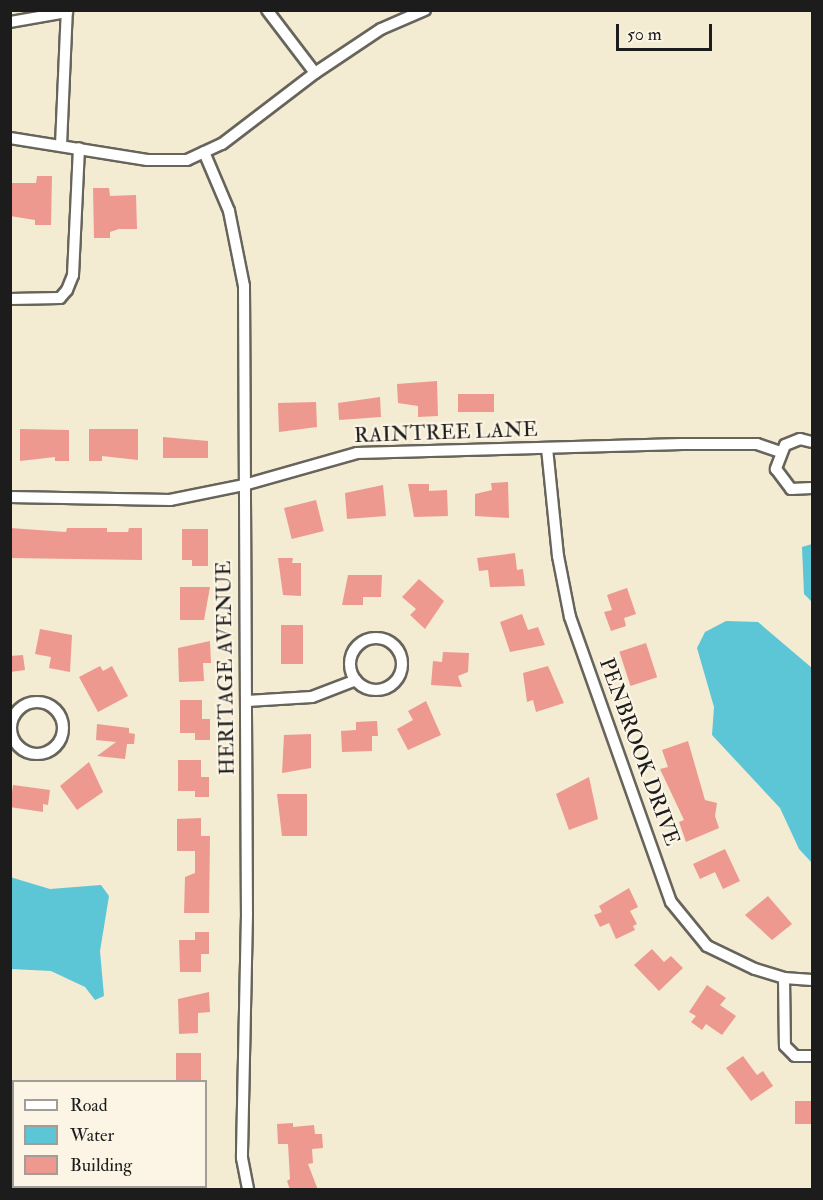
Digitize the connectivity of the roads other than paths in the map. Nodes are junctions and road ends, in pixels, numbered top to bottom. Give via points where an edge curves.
1 (267, 10) edge
2 (425, 10) edge
3 (67, 11) edge
4 (10, 22) edge
5 (315, 73) junction
6 (10, 138) edge
7 (61, 145) junction
8 (79, 148) junction
9 (204, 152) junction
10 (10, 299) edge
11 (813, 442) edge
12 (547, 448) junction
13 (780, 452) junction
14 (244, 485) junction
15 (813, 488) edge
16 (10, 497) edge
17 (356, 680) junction
18 (247, 701) junction
19 (11, 724) edge
20 (784, 978) junction
21 (813, 980) edge
22 (813, 1056) edge
23 (248, 1190) edge

1 - 5 street
2 - 5 street via 381,29
3 - 4 street
3 - 7 street
5 - 9 street via 222,144
6 - 7 street
7 - 8 street
8 - 9 street via 147,160 187,160
8 - 10 street via 73,275 67,290 60,298
9 - 14 street, HERITAGE AVENUE via 235,233 244,286
11 - 13 street via 792,441
12 - 13 street, RAINTREE LANE via 757,444
12 - 14 street, RAINTREE LANE via 357,453
12 - 20 street, PENBROOK DRIVE via 558,556 570,617 671,902 707,946
13 - 15 street via 776,469 784,484 800,491
14 - 16 street, RAINTREE LANE via 170,500
14 - 18 street, HERITAGE AVENUE
17 - 17 street via 369,689 393,684 402,670 395,646 380,639 363,642 350,664
17 - 18 street via 312,697
18 - 23 street, HERITAGE AVENUE via 242,1158
19 - 19 street via 19,747 34,754 56,746 63,731 53,708 36,702 20,709
20 - 21 street, PENBROOK DRIVE
20 - 22 street via 785,1046 795,1056

